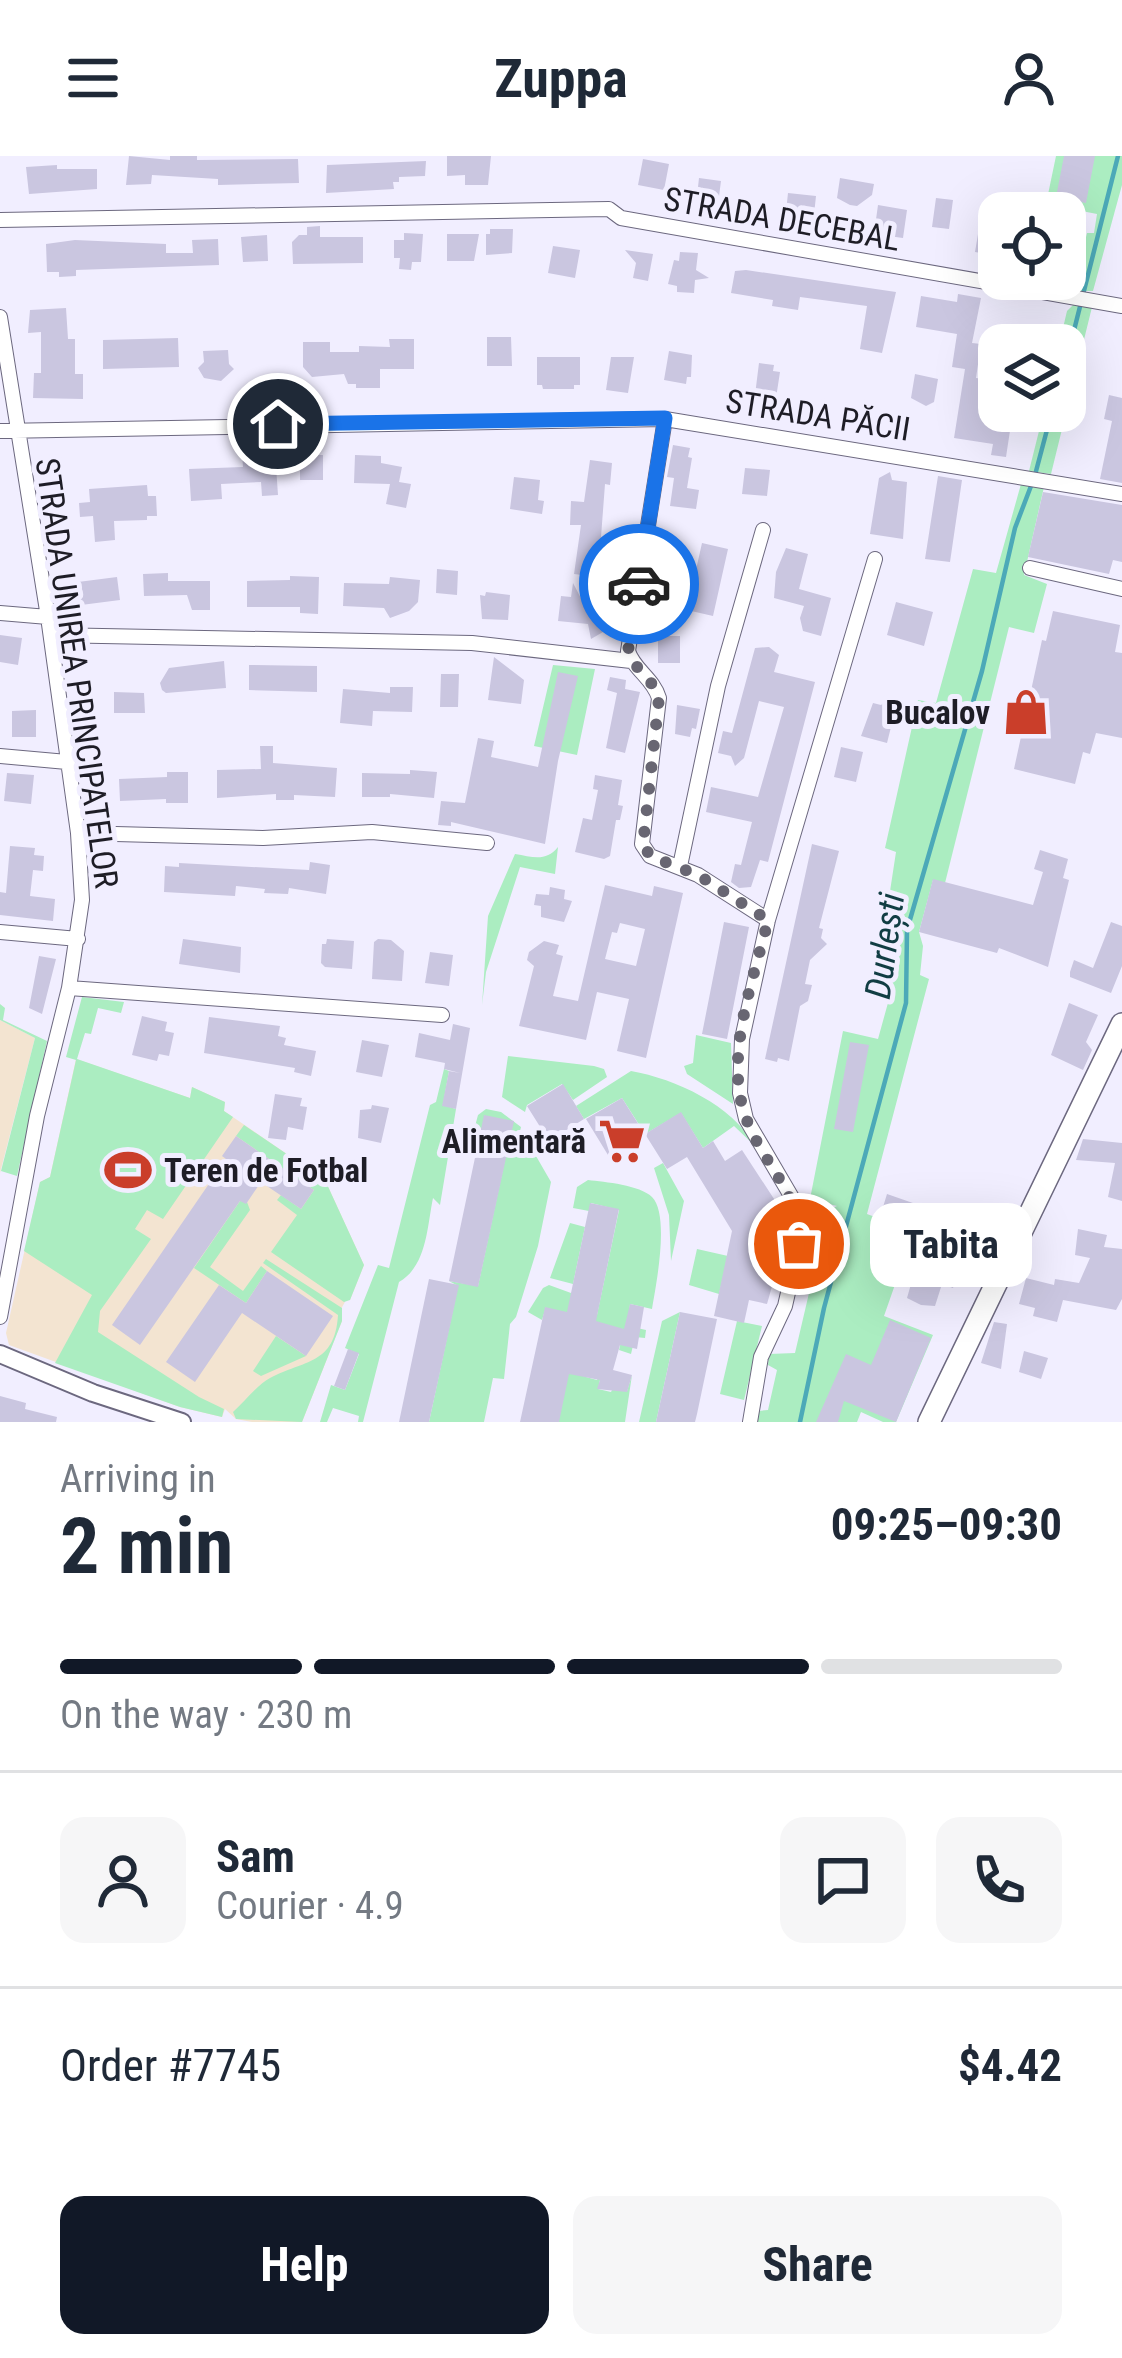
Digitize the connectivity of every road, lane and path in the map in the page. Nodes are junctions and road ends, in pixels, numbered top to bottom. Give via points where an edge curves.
1 (0, 220) edge
2 (1122, 306) edge
3 (0, 317) edge
4 (665, 418) junction
5 (8, 431) edge
6 (1122, 494) edge
7 (763, 530) dead end
8 (875, 559) dead end
9 (1030, 568) dead end
10 (1122, 589) edge
11 (0, 614) edge
12 (48, 617) junction
13 (51, 635) junction
14 (631, 661) junction
15 (0, 755) edge
16 (68, 762) junction
17 (78, 833) junction
18 (487, 843) dead end
19 (680, 866) junction
20 (768, 920) junction
21 (0, 932) edge
22 (79, 939) junction
23 (69, 988) junction
24 (442, 1015) dead end
25 (1122, 1024) edge
26 (0, 1317) edge
27 (0, 1354) edge
28 (182, 1422) edge
29 (750, 1422) edge
30 (929, 1422) edge

1 - 2 street, STRADA DECEBAL via 609,209 621,218
3 - 5 street, STRADA UNIREA PRINCIPATELOR
4 - 5 street, STRADA PĂCII
4 - 6 street, STRADA PĂCII
4 - 14 street
5 - 12 street, STRADA UNIREA PRINCIPATELOR
7 - 19 street via 718,686
8 - 20 street
9 - 10 street
11 - 12 street
12 - 13 street, STRADA UNIREA PRINCIPATELOR
13 - 14 street via 472,644
13 - 16 street, STRADA UNIREA PRINCIPATELOR
14 - 19 street via 659,698 643,844 650,856
15 - 16 street
16 - 17 street, STRADA UNIREA PRINCIPATELOR
17 - 18 street via 372,832
17 - 22 street, STRADA UNIREA PRINCIPATELOR
19 - 20 street
20 - 29 street via 742,1039 740,1093 800,1222
21 - 22 street
22 - 23 street, STRADA UNIREA PRINCIPATELOR
23 - 24 street
23 - 26 street, STRADA UNIREA PRINCIPATELOR
25 - 30 main road
27 - 28 street

